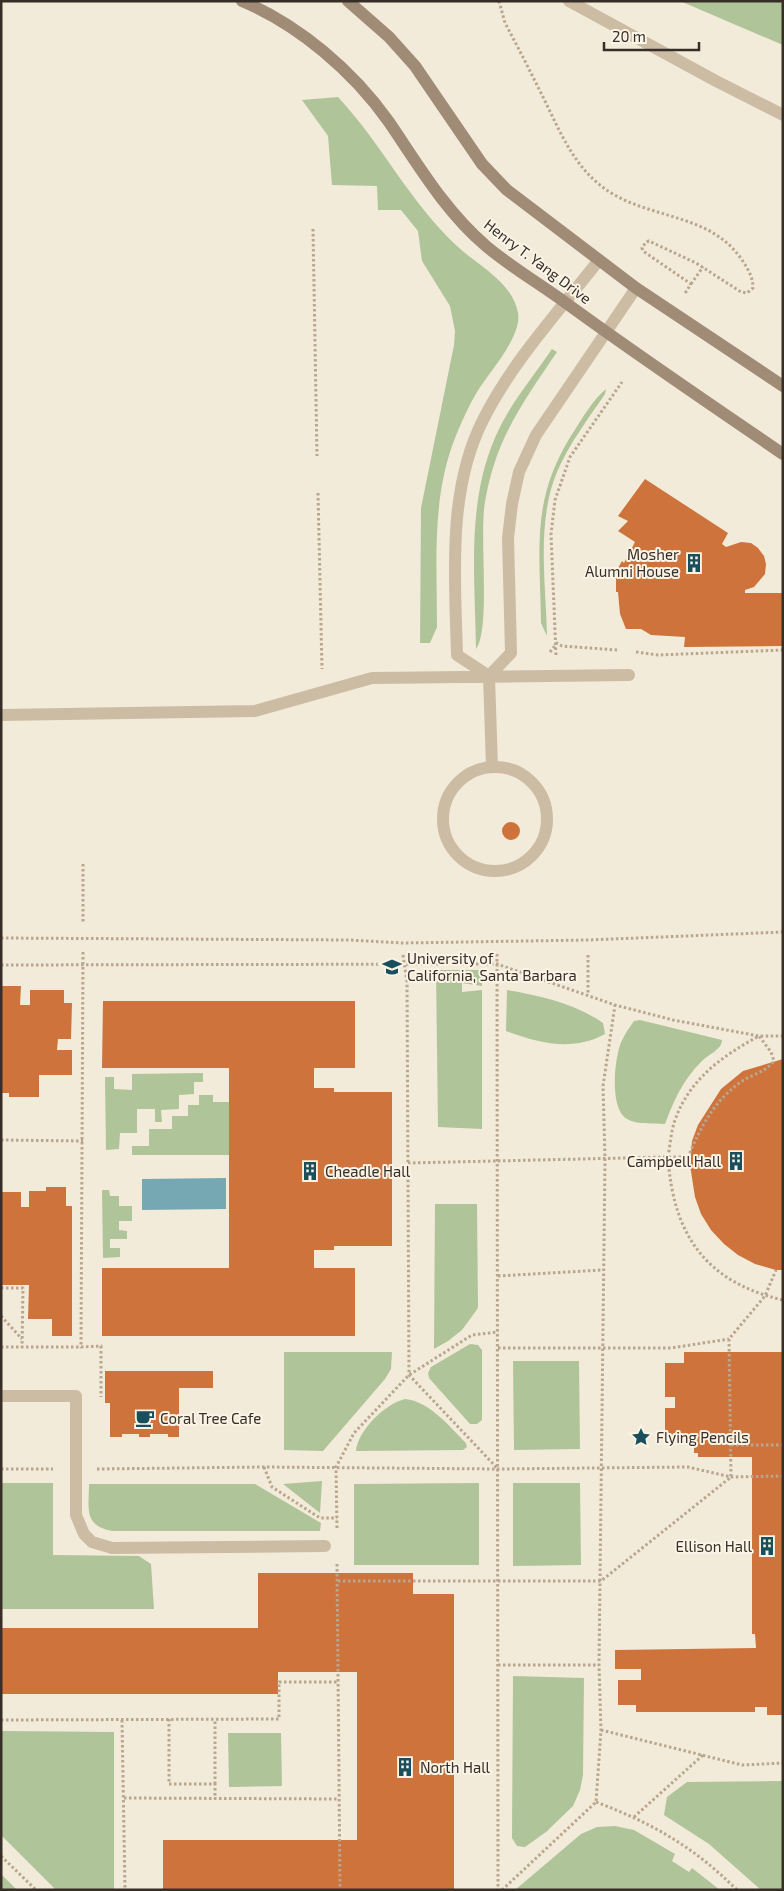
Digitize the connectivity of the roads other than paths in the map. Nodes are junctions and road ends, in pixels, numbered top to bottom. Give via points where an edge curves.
1 (242, 1) edge
2 (348, 1) edge
3 (569, 1) edge
4 (783, 115) edge
5 (599, 260) junction
6 (636, 288) junction
7 (565, 303) junction
8 (604, 331) junction
9 (783, 386) edge
10 (783, 454) edge
11 (629, 675) dead end
12 (489, 676) junction
13 (1, 715) edge
14 (492, 767) junction
15 (1, 1396) edge
16 (325, 1546) dead end

1 - 7 main road, Henry T. Yang Drive via 310,42 338,66 388,121 435,191 459,220 487,246
2 - 5 main road via 416,66 482,164 507,190
3 - 4 lane
5 - 6 main road
5 - 7 lane
6 - 8 lane
6 - 9 main road
7 - 8 main road, Henry T. Yang Drive
7 - 12 lane via 509,376 482,420 459,496 457,655
8 - 10 main road, Henry T. Yang Drive
8 - 12 lane via 536,435 519,472 508,538 511,653
11 - 12 lane
12 - 13 lane via 372,678 255,711
12 - 14 lane
14 - 14 lane via 474,771 459,780 448,794 442,827 458,858 490,872 507,870 530,858 544,837 548,820 545,803 537,787 508,768
15 - 16 lane via 76,1396 76,1515 78,1525 92,1542 112,1548

